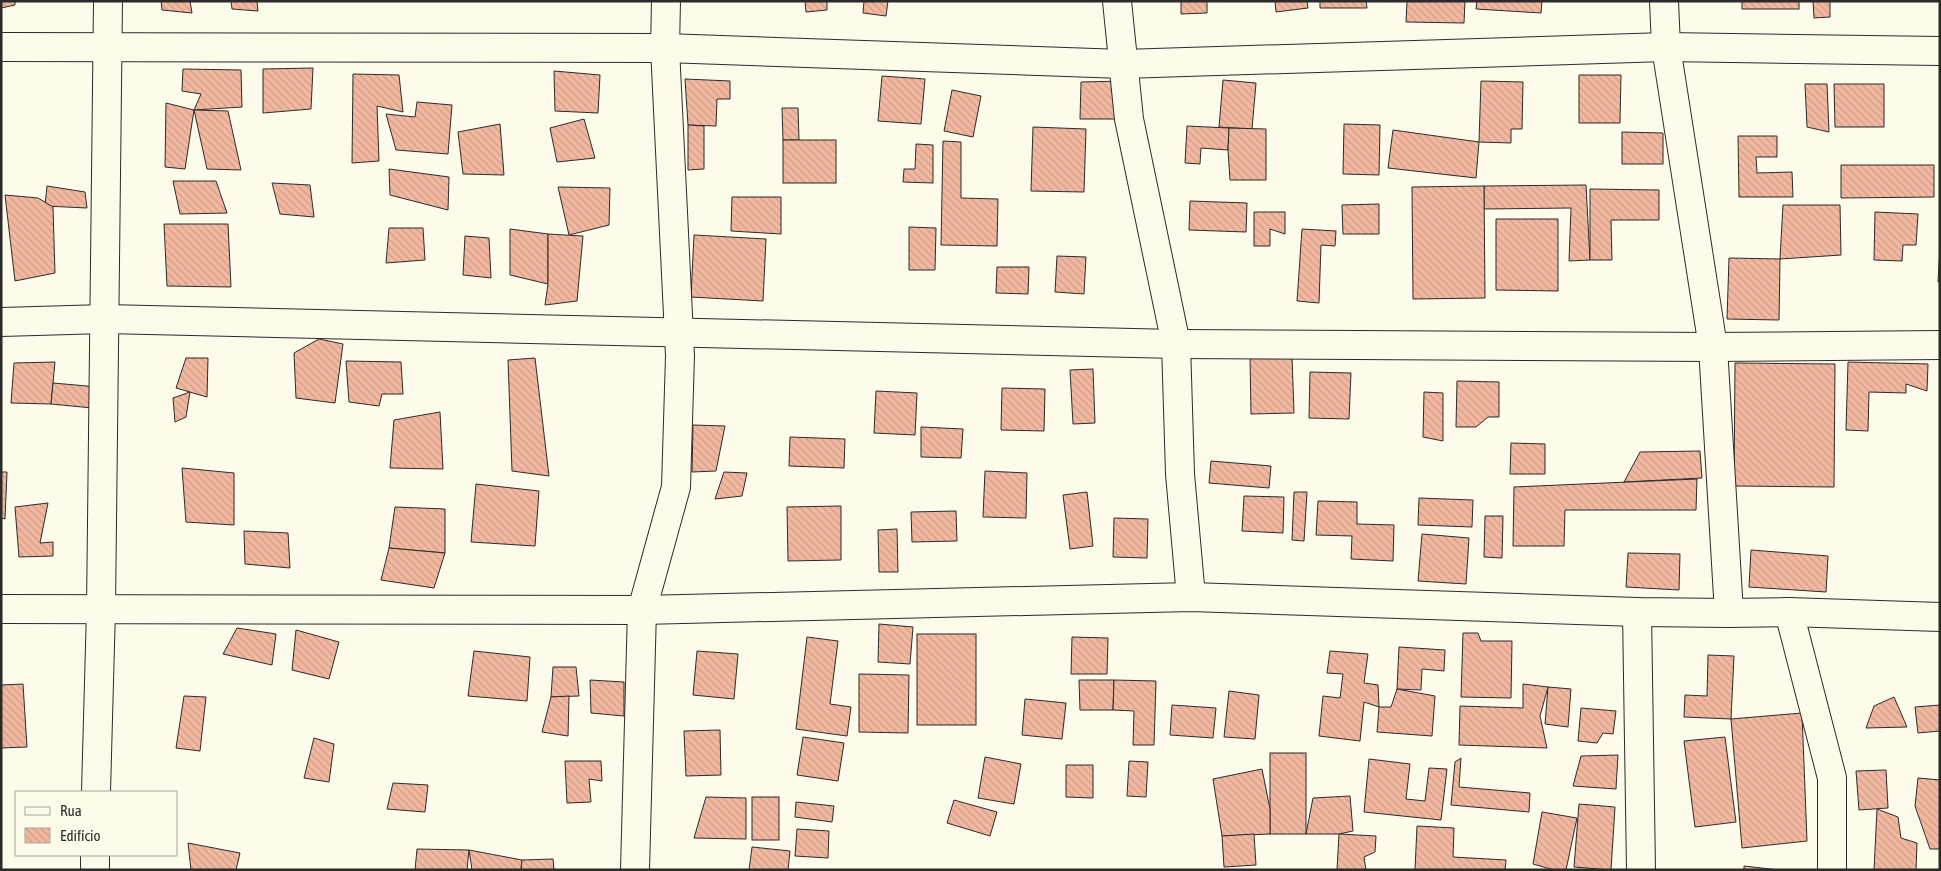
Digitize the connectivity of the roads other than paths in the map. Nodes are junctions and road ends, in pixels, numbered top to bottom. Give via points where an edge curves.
1 (108, 1) edge
2 (666, 1) edge
3 (1117, 1) edge
4 (1664, 1) edge
5 (1, 47) edge
6 (1666, 47) junction
7 (107, 48) junction
8 (665, 48) junction
9 (1940, 51) edge
10 (1123, 64) junction
11 (105, 320) junction
12 (1, 322) edge
13 (677, 333) junction
14 (1176, 344) junction
15 (1940, 346) edge
16 (1713, 347) junction
17 (1191, 597) junction
18 (1, 609) edge
19 (101, 609) junction
20 (642, 610) junction
21 (1637, 612) junction
22 (1789, 612) junction
23 (1729, 613) junction
24 (1940, 617) edge
25 (96, 791) edge
26 (95, 856) edge
27 (94, 870) edge
28 (636, 870) edge
29 (1641, 870) edge
30 (1832, 870) edge

1 - 7 street
2 - 8 street
3 - 10 street
4 - 6 street
5 - 7 street
6 - 9 street
6 - 10 street
6 - 16 street
7 - 8 street
7 - 11 street
8 - 10 street
8 - 13 street
10 - 14 street via 1129,119
11 - 12 street
11 - 13 street
11 - 19 street
13 - 14 street
13 - 20 street via 680,356 676,487
14 - 16 street
14 - 17 street via 1180,474
15 - 16 street
16 - 23 street
17 - 20 street
17 - 21 street
18 - 19 street
19 - 20 street
19 - 25 street
20 - 28 street
21 - 23 street
21 - 29 street
22 - 23 street
22 - 24 street
22 - 30 street via 1832,778
26 - 27 street

